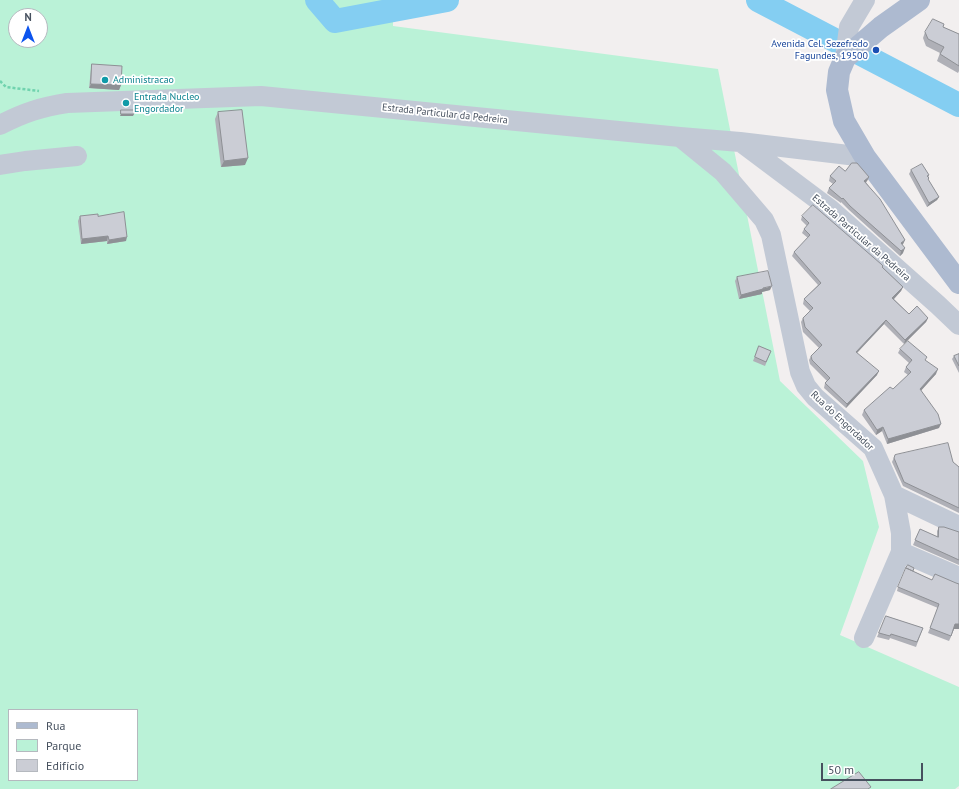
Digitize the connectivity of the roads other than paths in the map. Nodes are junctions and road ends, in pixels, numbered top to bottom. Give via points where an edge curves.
1 (865, 0) edge
2 (920, 0) edge
3 (845, 58) junction
4 (0, 125) edge
5 (680, 138) junction
6 (740, 142) junction
7 (77, 156) dead end
8 (865, 157) junction
9 (0, 166) edge
10 (959, 283) edge
11 (959, 325) edge
12 (894, 495) junction
13 (959, 526) edge
14 (901, 552) junction
15 (959, 577) edge
16 (864, 638) dead end

1 - 3 street via 848,27
2 - 3 main road via 881,27
3 - 8 main road via 839,72 837,90 844,121
4 - 5 street, Estrada Particular da Pedreira via 18,115 67,103 244,96 278,97
5 - 6 street, Estrada Particular da Pedreira
5 - 12 street, Rua do Engordador via 722,172 764,220 771,235 800,372 806,386 873,448
6 - 8 street, Estrada Particular da Pedreira
6 - 11 street, Estrada Particular da Pedreira via 830,209
7 - 9 street
8 - 10 main road
12 - 13 street
12 - 14 street, Rua do Engordador via 901,533
14 - 15 street
14 - 16 street, Rua do Engordador

